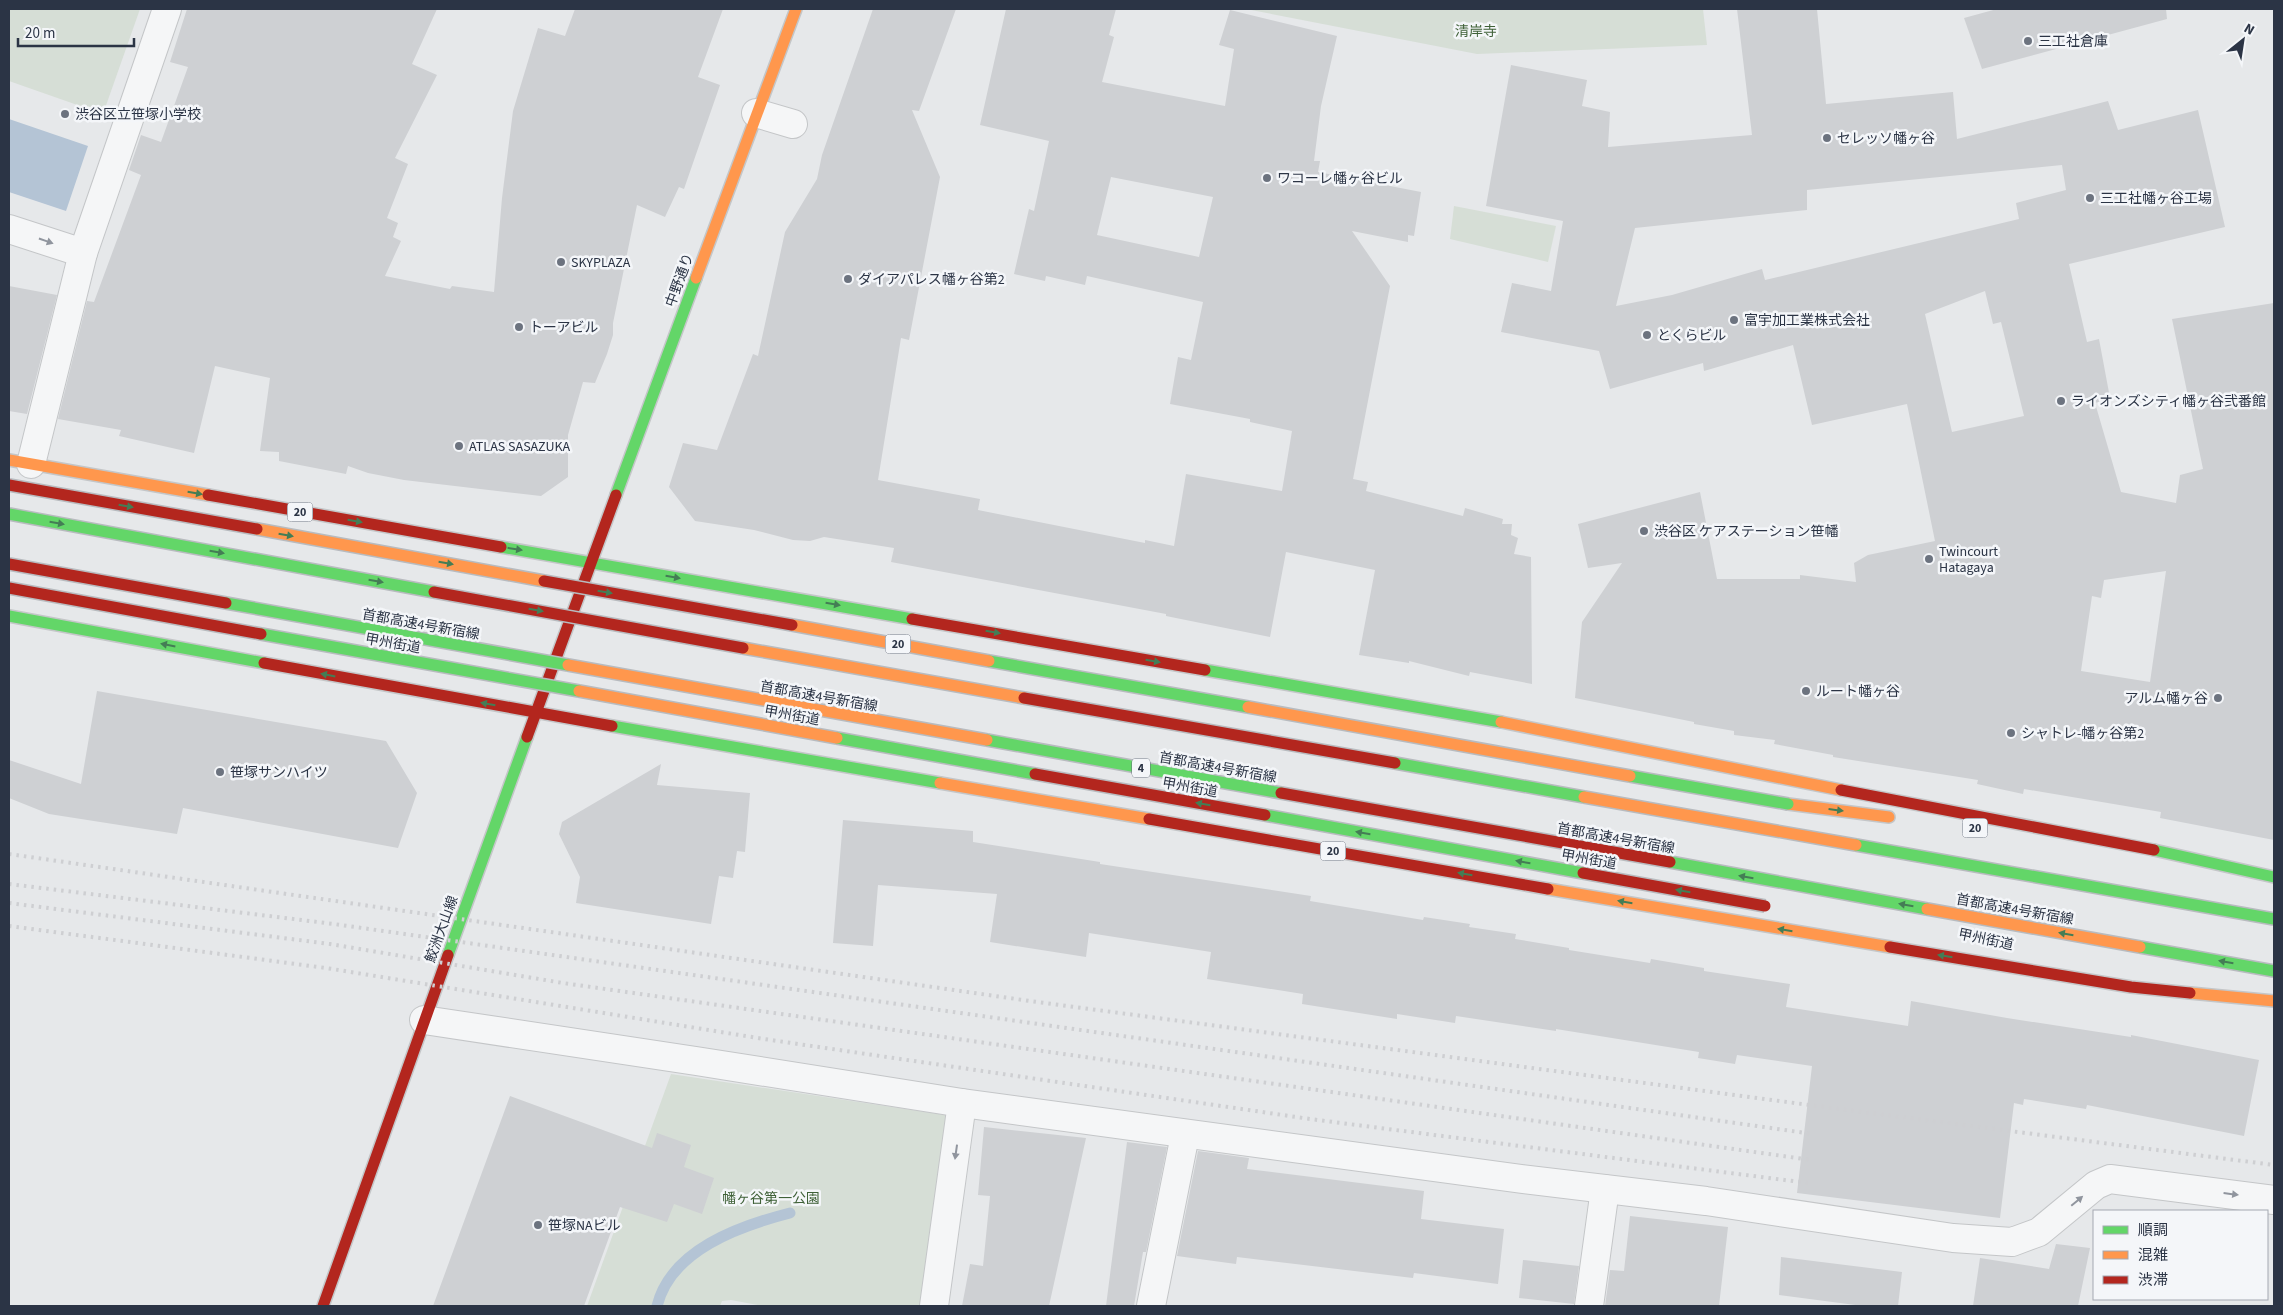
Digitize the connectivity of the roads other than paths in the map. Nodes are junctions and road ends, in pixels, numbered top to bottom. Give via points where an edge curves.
1 (167, 9) edge
2 (796, 9) edge
3 (756, 113) junction
4 (793, 124) dead end
5 (9, 228) edge
6 (83, 254) junction
7 (20, 462) edge
8 (9, 485) edge
9 (9, 514) edge
10 (591, 562) junction
11 (9, 564) edge
12 (9, 588) edge
13 (9, 616) edge
14 (536, 712) junction
15 (1896, 818) dead end
16 (1975, 828) dead end
17 (2162, 851) junction
18 (2274, 871) edge
19 (2274, 877) edge
20 (1770, 907) dead end
21 (2274, 919) edge
22 (1920, 940) dead end
23 (2274, 971) edge
24 (2132, 986) junction
25 (2274, 1000) edge
26 (2246, 1010) dead end
27 (424, 1020) junction
28 (962, 1104) junction
29 (1185, 1135) junction
30 (1605, 1189) junction
31 (2274, 1200) edge
32 (323, 1306) edge
33 (934, 1306) edge
34 (1151, 1306) edge
35 (1589, 1306) edge

1 - 6 street
2 - 3 main road, 中野通り
3 - 4 street
3 - 10 main road, 中野通り
5 -> 6 street
6 - 7 street
7 -> 10 main road, 20
8 -> 15 main road, 20, bridge via 1788,804
9 -> 21 main road, bridge
10 - 14 main road, 鮫洲大山線
10 -> 17 main road, 20 via 1539,729
23 -> 11 main road, 首都高速4号新宿線 / 4, bridge
20 -> 12 main road, 甲州街道 / 20, bridge
14 -> 13 main road, 20
24 -> 14 main road, 20 via 1749,924
14 - 27 main road, 鮫洲大山線
16 - 17 main road, 20
17 - 18 main road, 20
17 - 19 main road
22 - 24 main road, 甲州街道 / 20
24 - 25 main road
24 - 26 main road, 甲州街道 / 20
27 - 28 street
27 - 32 main road, 鮫洲大山線
28 - 29 street
28 -> 33 street
29 - 30 street
29 - 34 street
30 -> 31 street via 1716,1202 1953,1238 2012,1242 2039,1232 2096,1185 2110,1179
30 - 35 street

